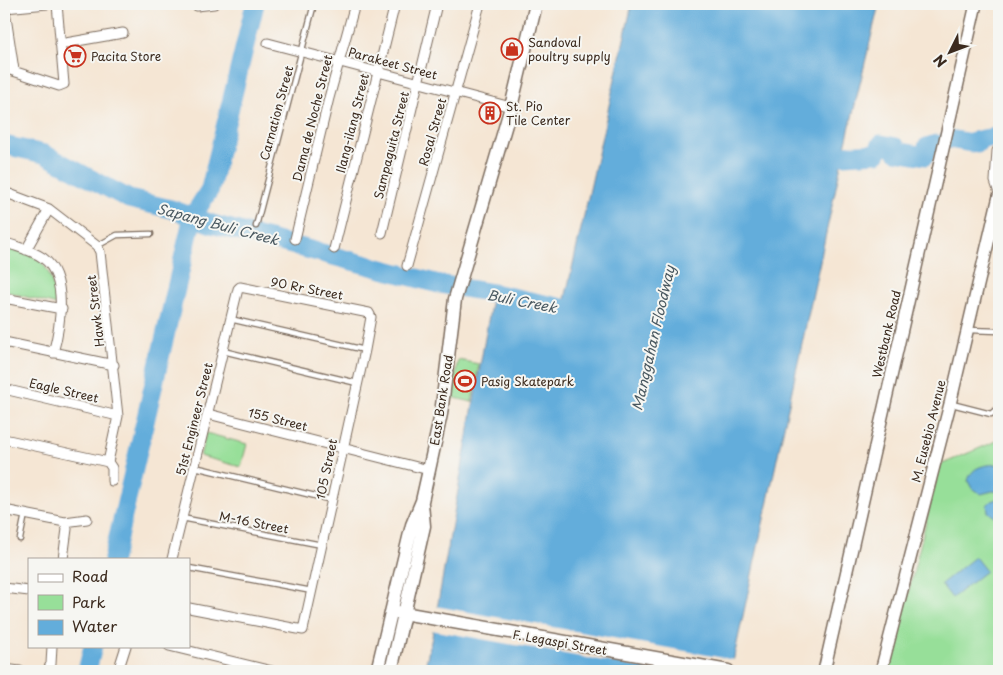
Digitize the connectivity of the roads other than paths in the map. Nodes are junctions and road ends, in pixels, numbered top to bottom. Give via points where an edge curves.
1 (47, 4) edge
2 (57, 4) edge
3 (196, 4) edge
4 (214, 4) edge
5 (314, 4) edge
6 (355, 4) edge
7 (396, 4) edge
8 (437, 4) edge
9 (480, 4) edge
10 (536, 4) edge
11 (976, 4) edge
12 (5, 6) edge
13 (123, 33) dead end
14 (268, 43) dead end
15 (60, 44) junction
16 (302, 52) junction
17 (339, 61) junction
18 (4, 68) edge
19 (14, 70) junction
20 (378, 72) junction
21 (419, 82) junction
22 (456, 92) junction
23 (511, 107) junction
24 (999, 148) edge
25 (4, 192) edge
26 (999, 195) edge
27 (49, 209) junction
28 (256, 226) dead end
29 (995, 228) edge
30 (382, 233) dead end
31 (151, 234) dead end
32 (295, 239) dead end
33 (4, 242) edge
34 (97, 246) junction
35 (334, 249) dead end
36 (26, 250) junction
37 (407, 266) dead end
38 (240, 287) joint
39 (4, 298) edge
40 (62, 309) junction
41 (369, 313) joint
42 (230, 319) junction
43 (968, 330) junction
44 (999, 331) edge
45 (4, 342) edge
46 (365, 350) junction
47 (223, 351) junction
48 (53, 354) junction
49 (114, 366) junction
50 (357, 383) junction
51 (4, 389) edge
52 (950, 404) junction
53 (999, 407) edge
54 (208, 414) junction
55 (118, 416) junction
56 (4, 439) edge
57 (343, 448) junction
58 (108, 462) junction
59 (195, 467) junction
60 (429, 470) junction
61 (112, 481) dead end
62 (332, 500) junction
63 (4, 510) edge
64 (25, 513) junction
65 (182, 518) junction
66 (87, 519) dead end
67 (66, 522) junction
68 (20, 539) dead end
69 (322, 545) junction
70 (63, 558) edge
71 (172, 558) edge
72 (190, 568) edge
73 (4, 588) edge
74 (28, 591) edge
75 (312, 591) junction
76 (190, 608) edge
77 (398, 613) junction
78 (52, 648) edge
79 (125, 648) edge
80 (177, 648) edge
81 (4, 669) edge
82 (20, 671) edge
83 (47, 671) edge
84 (118, 671) edge
85 (272, 671) edge
86 (377, 671) edge
87 (391, 671) edge
88 (728, 671) edge
89 (824, 671) edge
90 (881, 671) edge

1 - 12 street
2 - 15 street
3 - 4 street
5 - 16 lane, Carnation Street
6 - 17 street, Dama de Noche Street
7 - 20 street, Ilang-ilang Street
8 - 21 street, Sampaguita Street
9 - 22 street, Rosal Street
10 - 23 main road, East Bank Road
11 - 89 street, Westbank Road
12 - 19 street
13 - 15 street
14 - 16 street, Parakeet Street
15 - 19 street via 64,84 59,86
16 - 17 street, Parakeet Street
16 - 28 lane, Carnation Street
17 - 20 street, Parakeet Street
17 - 32 street, Dama de Noche Street
18 - 19 street
20 - 21 street, Parakeet Street
20 - 35 street, Ilang-ilang Street
21 - 22 street, Parakeet Street
21 - 30 street, Sampaguita Street
22 - 23 street, Parakeet Street
22 - 37 street, Rosal Street
23 - 60 main road, East Bank Road via 455,299 441,414
24 - 26 street via 995,181
25 - 27 street
26 - 29 street, M. Eusebio Avenue
27 - 34 street
27 - 36 street
29 - 43 street, M. Eusebio Avenue
31 - 34 lane via 117,235
33 - 36 street
34 - 49 street, Hawk Street
36 - 40 street via 44,258 54,272
38 - 41 street, 90 Rr Street
38 - 42 street, 51st Engineer Street via 236,291
39 - 40 street
40 - 48 street
41 - 46 street, 105 Street
42 - 46 lane
42 - 47 street, 51st Engineer Street
43 - 44 lane
43 - 52 street, M. Eusebio Avenue
45 - 48 street
46 - 50 street, 105 Street
47 - 50 lane
47 - 54 street, 51st Engineer Street
48 - 49 street
49 - 55 street, Hawk Street
50 - 57 street, 105 Street
51 - 55 street, Eagle Street
52 - 53 lane via 991,414
52 - 90 street, M. Eusebio Avenue
54 - 57 street, 155 Street
54 - 59 street, 51st Engineer Street
55 - 58 street, Hawk Street
56 - 58 street
57 - 60 street, 155 Street
57 - 62 street, 105 Street
58 - 61 street, Hawk Street via 112,468
59 - 62 lane
59 - 65 street, 51st Engineer Street
60 - 77 main road, East Bank Road via 412,525
62 - 69 street, 105 Street
63 - 64 street
64 - 67 street
64 - 68 lane
65 - 69 lane, M-16 Street
65 - 71 street, 51st Engineer Street
66 - 67 street
67 - 70 street
69 - 75 street, 105 Street
72 - 75 lane
73 - 74 street
75 - 76 street, 105 Street via 303,630
77 - 86 main road, East Bank Road
77 - 87 main road, East Bank Road
77 - 88 main road, F. Legaspi Street
78 - 83 street
79 - 84 street
80 - 85 street
81 - 82 street

